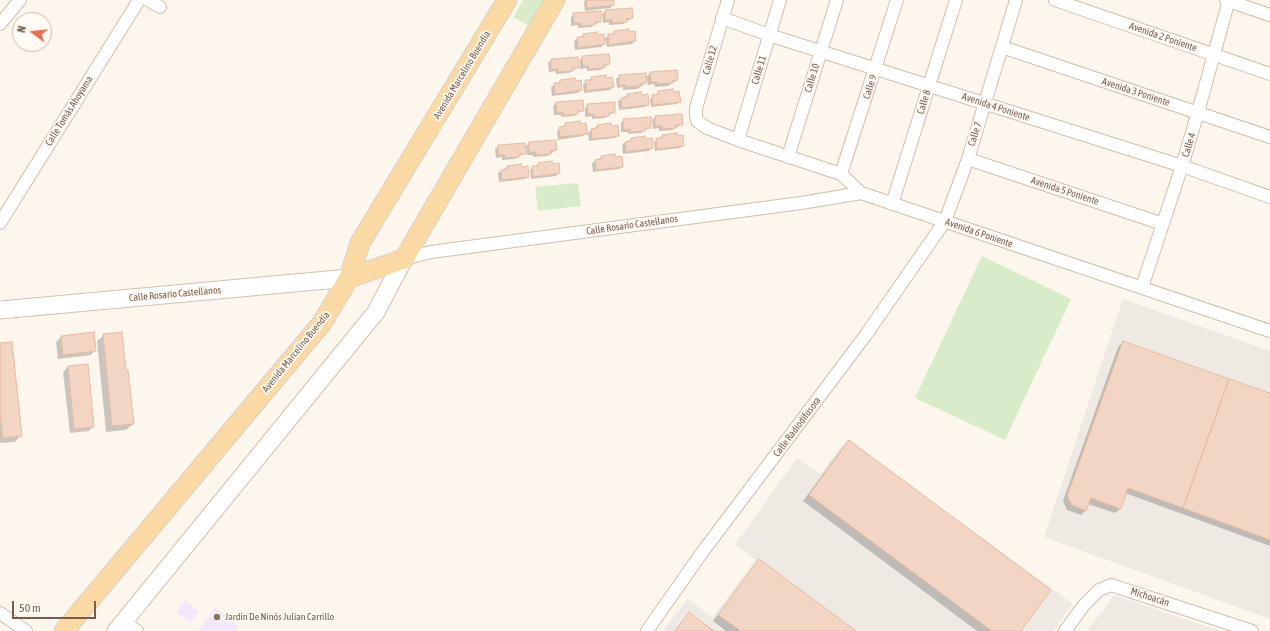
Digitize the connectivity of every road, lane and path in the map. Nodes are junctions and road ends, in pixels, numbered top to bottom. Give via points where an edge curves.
1 (20, 0) edge
2 (138, 0) edge
3 (148, 0) edge
4 (507, 0) edge
5 (555, 0) edge
6 (728, 0) edge
7 (780, 0) edge
8 (836, 0) edge
9 (897, 0) edge
10 (956, 0) edge
11 (1016, 0) edge
12 (1055, 0) edge
13 (1228, 0) edge
14 (160, 7) dead end
15 (1270, 15) edge
16 (722, 18) junction
17 (0, 24) edge
18 (769, 35) junction
19 (1002, 47) junction
20 (820, 51) junction
21 (1214, 54) junction
22 (876, 68) junction
23 (1270, 74) edge
24 (929, 85) junction
25 (984, 104) junction
26 (1198, 112) junction
27 (697, 120) joint
28 (1270, 137) edge
29 (738, 140) junction
30 (788, 157) junction
31 (968, 159) junction
32 (1182, 166) junction
33 (841, 174) junction
34 (861, 193) junction
35 (1270, 197) edge
36 (892, 204) junction
37 (0, 222) edge
38 (945, 222) junction
39 (1163, 224) junction
40 (404, 259) junction
41 (349, 278) junction
42 (1142, 287) junction
43 (0, 310) edge
44 (1270, 332) edge
45 (0, 613) edge
46 (126, 628) edge
47 (26, 631) edge
48 (64, 631) edge
49 (647, 631) edge
50 (1065, 631) edge
51 (1252, 631) edge

1 - 17 street
2 - 37 street, Calle Tomás Ahoyama
3 - 14 street
4 - 41 main road, Avenida Marcelino Buendía via 360,243
5 - 40 main road
6 - 16 street, Calle 12
7 - 18 street, Calle 11
8 - 20 street, Calle 10
9 - 22 street, Calle 9
10 - 24 street, Calle 8
11 - 19 street, Calle 7
12 - 21 street, Avenida 2 Poniente
13 - 15 street
13 - 21 street, Calle 4
16 - 18 street, Avenida 4 Poniente
16 - 27 street, Calle 12 via 696,108
18 - 20 street, Avenida 4 Poniente
18 - 29 street, Calle 11
19 - 25 street, Calle 7
19 - 26 street, Avenida 3 Poniente
20 - 22 street, Avenida 4 Poniente
20 - 30 street, Calle 10
21 - 23 street, Avenida 2 Poniente
21 - 26 street, Calle 4
22 - 24 street, Avenida 4 Poniente
22 - 33 street, Calle 9
24 - 25 street, Avenida 4 Poniente
24 - 36 street, Calle 8
25 - 31 street, Calle 7
25 - 32 street, Avenida 4 Poniente
26 - 28 street, Avenida 3 Poniente
26 - 32 street, Calle 4
27 - 29 street, Avenida 6 Poniente via 708,128
29 - 30 street, Avenida 6 Poniente
30 - 33 street, Avenida 6 Poniente
31 - 38 street, Calle 7
31 - 39 street, Avenida 5 Poniente
32 - 35 street, Avenida 4 Poniente
32 - 39 street, Calle 4
33 - 34 street, Avenida 6 Poniente
34 - 36 street, Avenida 6 Poniente
34 - 40 street, Calle Rosario Castellanos via 431,252
36 - 38 street, Avenida 6 Poniente
38 - 42 street, Avenida 6 Poniente
38 - 49 street, Calle Radiodifusora via 865,336 701,554
39 - 42 street, Calle 4
40 - 41 main road
40 - 46 street via 376,312
41 - 43 street, Calle Rosario Castellanos
41 - 48 main road, Avenida Marcelino Buendía via 322,323
42 - 44 street, Avenida 6 Poniente
45 - 47 street
50 - 51 street, Michoacán via 1084,605 1099,590 1111,585

